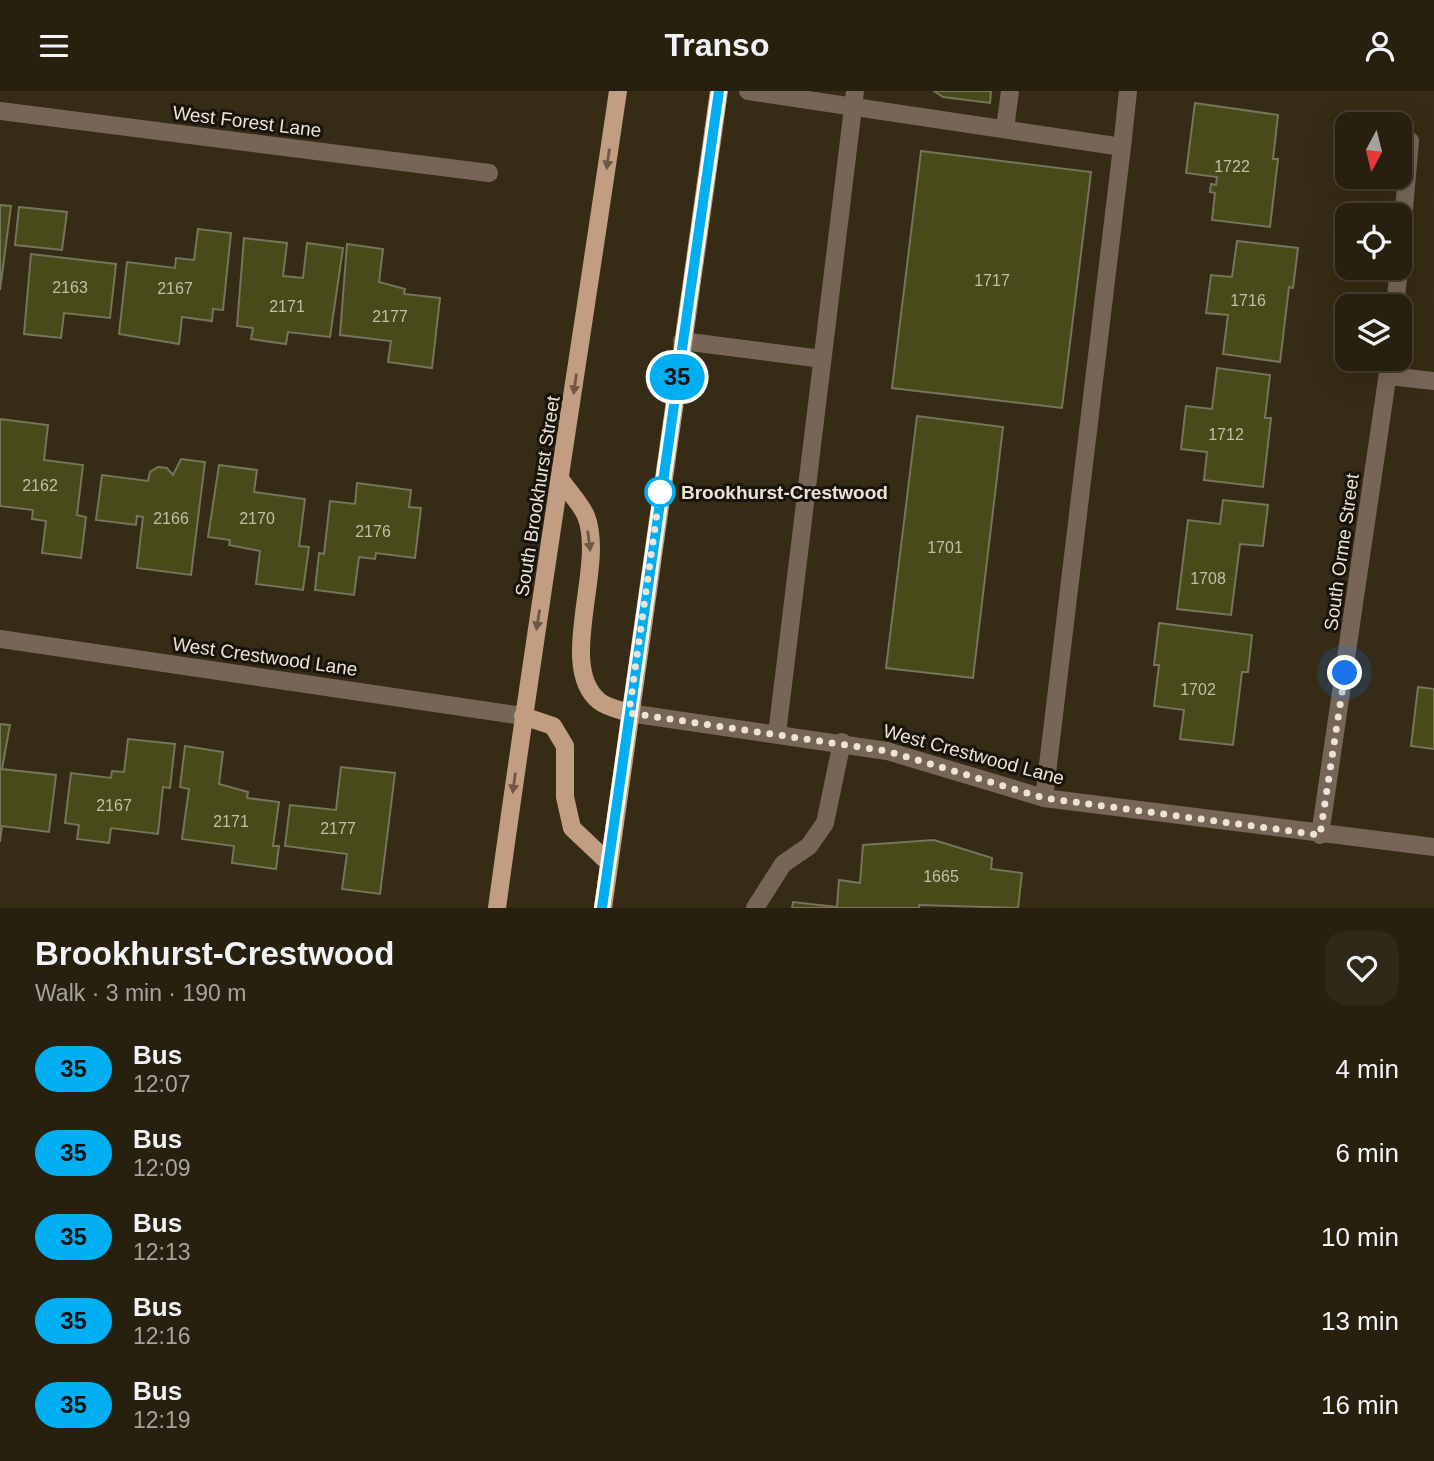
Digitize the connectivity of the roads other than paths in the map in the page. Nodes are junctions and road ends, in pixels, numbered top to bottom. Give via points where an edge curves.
1 (618, 91) edge
2 (719, 91) edge
3 (748, 91) edge
4 (1010, 91) edge
5 (1128, 91) edge
6 (855, 99) edge
7 (0, 111) edge
8 (1005, 129) junction
9 (1122, 147) junction
10 (489, 173) dead end
11 (682, 341) junction
12 (822, 359) junction
13 (1389, 371) edge
14 (1403, 371) edge
15 (1434, 381) edge
16 (561, 480) junction
17 (0, 639) edge
18 (629, 713) junction
19 (523, 716) junction
20 (777, 734) junction
21 (842, 742) junction
22 (1044, 798) junction
23 (1320, 835) junction
24 (1434, 848) edge
25 (609, 863) junction
26 (497, 908) edge
27 (603, 908) edge
28 (755, 908) edge

1 -> 16 main road, South Brookhurst Street
2 - 11 main road
3 - 6 street
4 - 8 street
5 - 9 street
6 - 8 street
6 - 12 street
7 - 10 street, West Forest Lane
8 - 9 street
9 - 22 street
11 - 12 street
11 - 18 main road
12 - 20 street
13 - 23 street, South Orme Street
14 - 15 street
16 -> 18 main road via 586,517 591,551 581,660 585,683 600,702
16 -> 19 main road, South Brookhurst Street
17 - 19 street, West Crestwood Lane
18 - 20 street, West Crestwood Lane
18 - 25 main road
19 - 25 main road via 553,726 565,746 565,797 572,828
19 -> 26 main road, South Brookhurst Street
20 - 21 street, West Crestwood Lane
21 - 22 street, West Crestwood Lane
21 - 28 street via 825,823 809,846 783,864
22 - 23 street, West Crestwood Lane
23 - 24 street, West Crestwood Lane
25 - 27 main road

